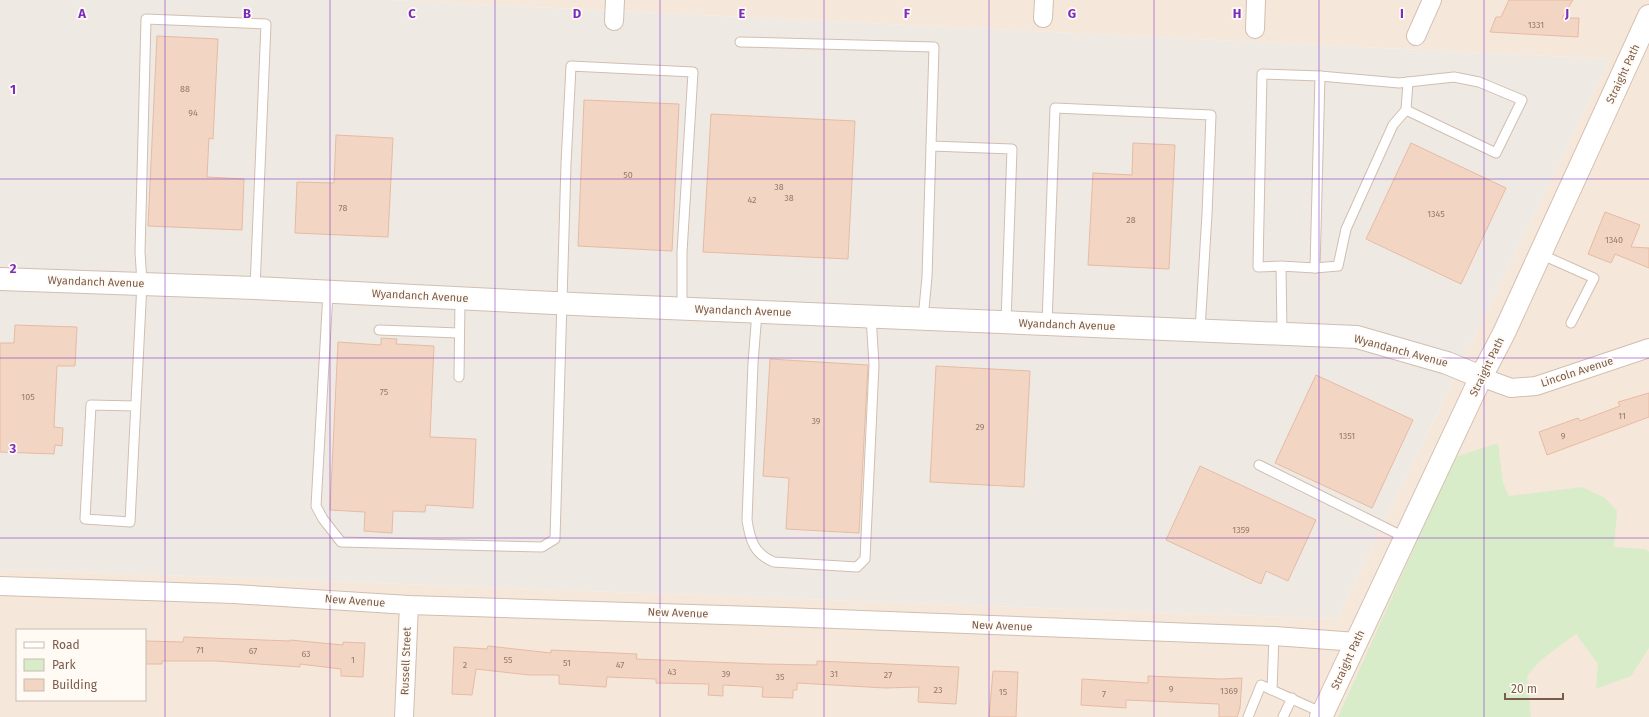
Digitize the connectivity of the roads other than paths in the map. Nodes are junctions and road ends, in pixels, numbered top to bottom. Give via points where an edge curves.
1 (615, 0) edge
2 (1256, 0) edge
3 (1432, 0) edge
4 (1649, 16) edge
5 (614, 21) dead end
6 (1255, 29) dead end
7 (1416, 36) dead end
8 (740, 42) dead end
9 (1320, 76) junction
10 (1408, 82) junction
11 (1406, 110) junction
12 (931, 146) junction
13 (1540, 254) junction
14 (1282, 266) junction
15 (1315, 268) junction
16 (0, 279) edge
17 (142, 283) junction
18 (255, 288) junction
19 (328, 292) junction
20 (460, 298) junction
21 (562, 304) junction
22 (682, 309) junction
23 (757, 312) junction
24 (871, 316) junction
25 (923, 319) junction
26 (1006, 322) junction
27 (1571, 323) dead end
28 (1047, 324) junction
29 (379, 330) dead end
30 (1200, 330) junction
31 (459, 333) junction
32 (1282, 334) junction
33 (1649, 348) edge
34 (459, 376) dead end
35 (1481, 377) junction
36 (136, 406) junction
37 (1259, 466) dead end
38 (1406, 538) junction
39 (0, 586) edge
40 (409, 605) junction
41 (1274, 636) junction
42 (1357, 642) junction
43 (1272, 690) junction
44 (1292, 698) junction
45 (1322, 715) edge
46 (404, 717) edge
47 (1248, 717) edge
48 (1283, 717) edge

1 - 5 street
2 - 6 street
3 - 7 street
4 - 13 street, Straight Path
8 - 12 lane via 934,46
9 - 10 lane
9 - 14 lane via 1262,74 1258,267
9 - 15 lane
10 - 11 lane
10 - 11 lane via 1454,77 1478,82 1522,100 1496,153
11 - 15 lane via 1393,125 1346,229 1338,266
12 - 25 lane via 927,277
12 - 26 lane via 1012,149
13 - 27 lane via 1594,278
13 - 35 street, Straight Path
14 - 15 lane
14 - 32 lane
16 - 17 street, Wyandanch Avenue
17 - 18 street, Wyandanch Avenue
17 - 18 lane via 140,252 146,19 266,24
17 - 36 lane
18 - 19 street, Wyandanch Avenue
19 - 20 street, Wyandanch Avenue
19 - 21 lane via 316,506 341,542 542,546 555,539
20 - 21 street, Wyandanch Avenue
20 - 31 lane
21 - 22 street, Wyandanch Avenue
21 - 22 lane via 571,66 693,72 682,252
22 - 23 street, Wyandanch Avenue
23 - 24 street, Wyandanch Avenue
23 - 24 lane via 747,520 749,535 763,558 774,562 857,567 865,559 874,365
24 - 25 street, Wyandanch Avenue
25 - 26 street, Wyandanch Avenue
26 - 28 street, Wyandanch Avenue
28 - 30 street, Wyandanch Avenue
28 - 30 lane via 1055,108 1211,115
29 - 31 lane
30 - 32 street, Wyandanch Avenue
31 - 34 lane
32 - 35 street, Wyandanch Avenue via 1357,337 1447,363
33 - 35 street, Lincoln Avenue via 1536,386 1510,388
35 - 38 street, Straight Path
36 - 36 lane via 130,522 85,519 91,405
37 - 38 lane
38 - 42 street, Straight Path
39 - 40 street, New Avenue via 234,594
40 - 41 street, New Avenue
40 - 46 street, Russell Street
41 - 42 street, New Avenue
41 - 43 lane
42 - 45 street, Straight Path
43 - 44 lane
43 - 47 lane via 1261,685
44 - 45 lane
44 - 48 lane

